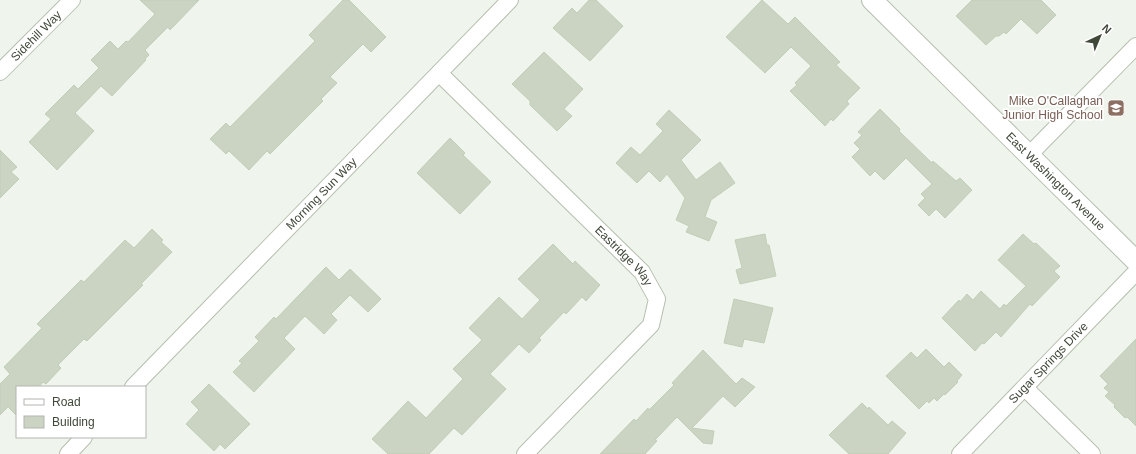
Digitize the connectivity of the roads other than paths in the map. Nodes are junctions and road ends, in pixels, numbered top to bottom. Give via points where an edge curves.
1 (72, 0) edge
2 (510, 0) edge
3 (872, 0) edge
4 (1136, 46) edge
5 (0, 72) edge
6 (439, 72) junction
7 (1029, 155) junction
8 (1136, 261) edge
9 (1136, 272) edge
10 (134, 386) edge
11 (1025, 388) junction
12 (83, 438) edge
13 (68, 454) edge
14 (525, 454) edge
15 (960, 454) edge
16 (1092, 454) edge

1 - 5 street, Sidehill Way
2 - 6 street, Morning Sun Way
3 - 7 street, East Washington Avenue
4 - 7 street
6 - 10 street, Morning Sun Way
6 - 14 street, Eastridge Way via 642,272 656,299 651,325
7 - 8 street, East Washington Avenue
9 - 11 street, Sugar Springs Drive
11 - 15 street, Sugar Springs Drive
11 - 16 street
12 - 13 street

